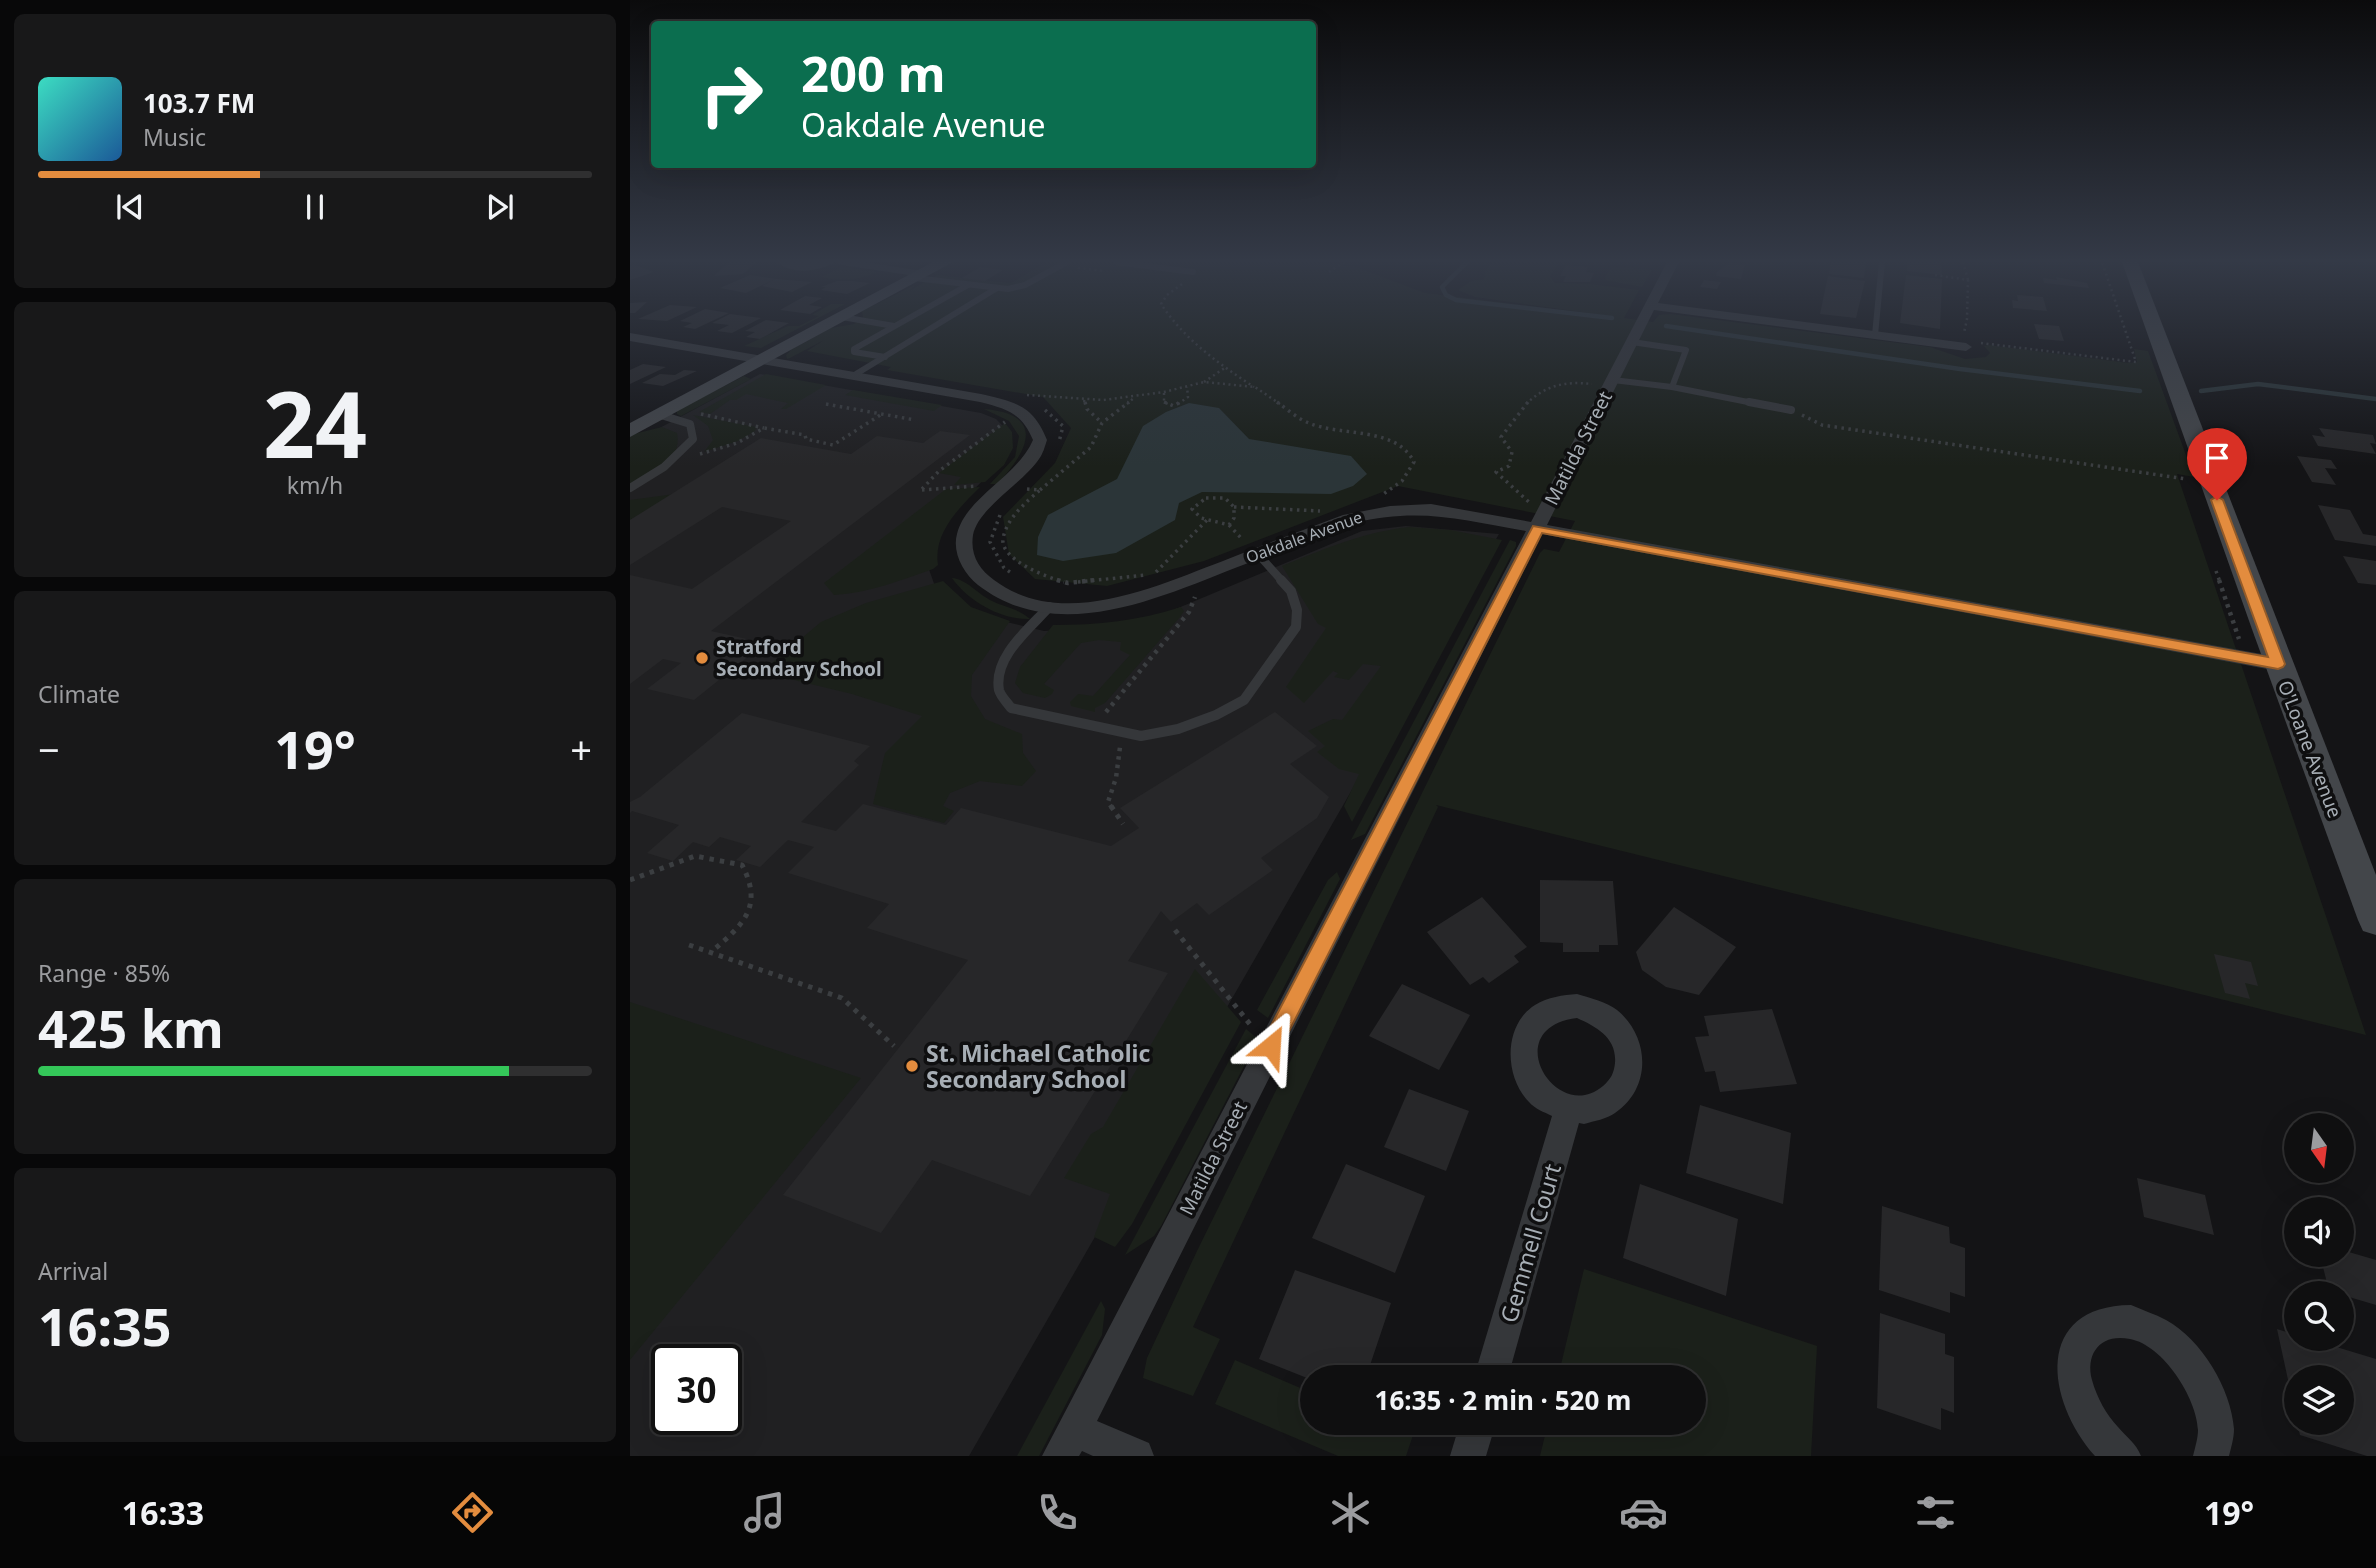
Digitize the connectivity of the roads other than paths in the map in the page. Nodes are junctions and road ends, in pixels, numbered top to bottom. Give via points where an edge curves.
1 (817, 330) edge
2 (887, 330) edge
3 (929, 330) edge
4 (1638, 330) edge
5 (1836, 330) edge
6 (1875, 330) edge
7 (2155, 330) edge
8 (1875, 335) junction
9 (630, 337) edge
10 (1632, 342) junction
11 (1966, 347) road end
12 (885, 357) junction
13 (764, 358) junction
14 (856, 374) junction
15 (1611, 383) junction
16 (1672, 387) junction
17 (1791, 410) road end
18 (661, 415) junction
19 (630, 431) edge
20 (630, 488) edge
21 (1543, 518) junction
22 (1258, 554) junction
23 (1049, 607) junction
24 (2278, 664) junction
25 (2376, 920) edge
26 (1569, 1108) dead end
27 (1494, 1365) edge
28 (1474, 1435) edge
29 (1067, 1443) edge
30 (1136, 1456) edge
31 (1468, 1456) edge
32 (2123, 1456) edge
33 (2211, 1456) edge

1 - 13 main road
2 - 12 lane via 853,349
3 - 12 lane
4 - 10 street, Matilda Street
5 - 8 street
6 - 8 lane
7 - 24 main road, O'Loane Avenue
8 - 11 street
9 - 13 street, Oakdale Avenue
10 - 15 street, Matilda Street
10 - 16 lane via 1686,350
12 - 14 lane
13 - 14 street, Oakdale Avenue
13 - 18 main road
14 - 23 street, Oakdale Avenue via 1000,402 1027,416 1038,428 1042,442 1033,460 976,512 963,535 966,557 978,576 1007,596
15 - 16 lane
15 - 21 street, Matilda Street
16 - 17 lane
18 - 19 main road
18 - 20 lane via 690,424 693,439 677,459
21 - 22 street, Oakdale Avenue via 1409,508 1376,512
21 - 24 street, Oakdale Avenue
21 - 29 street, Matilda Street
22 - 23 street, Oakdale Avenue via 1136,599 1093,607
22 - 23 lane via 1291,591 1296,627 1244,700 1178,729 1141,736 1011,708 999,692 999,672 1013,647
24 - 25 main road, O'Loane Avenue via 2360,865
26 - 27 street, Gemmell Court
28 - 31 street
29 - 30 street
32 - 33 street via 2095,1427 2080,1401 2073,1373 2079,1341 2092,1327 2118,1320 2162,1338 2185,1357 2203,1382 2217,1422

